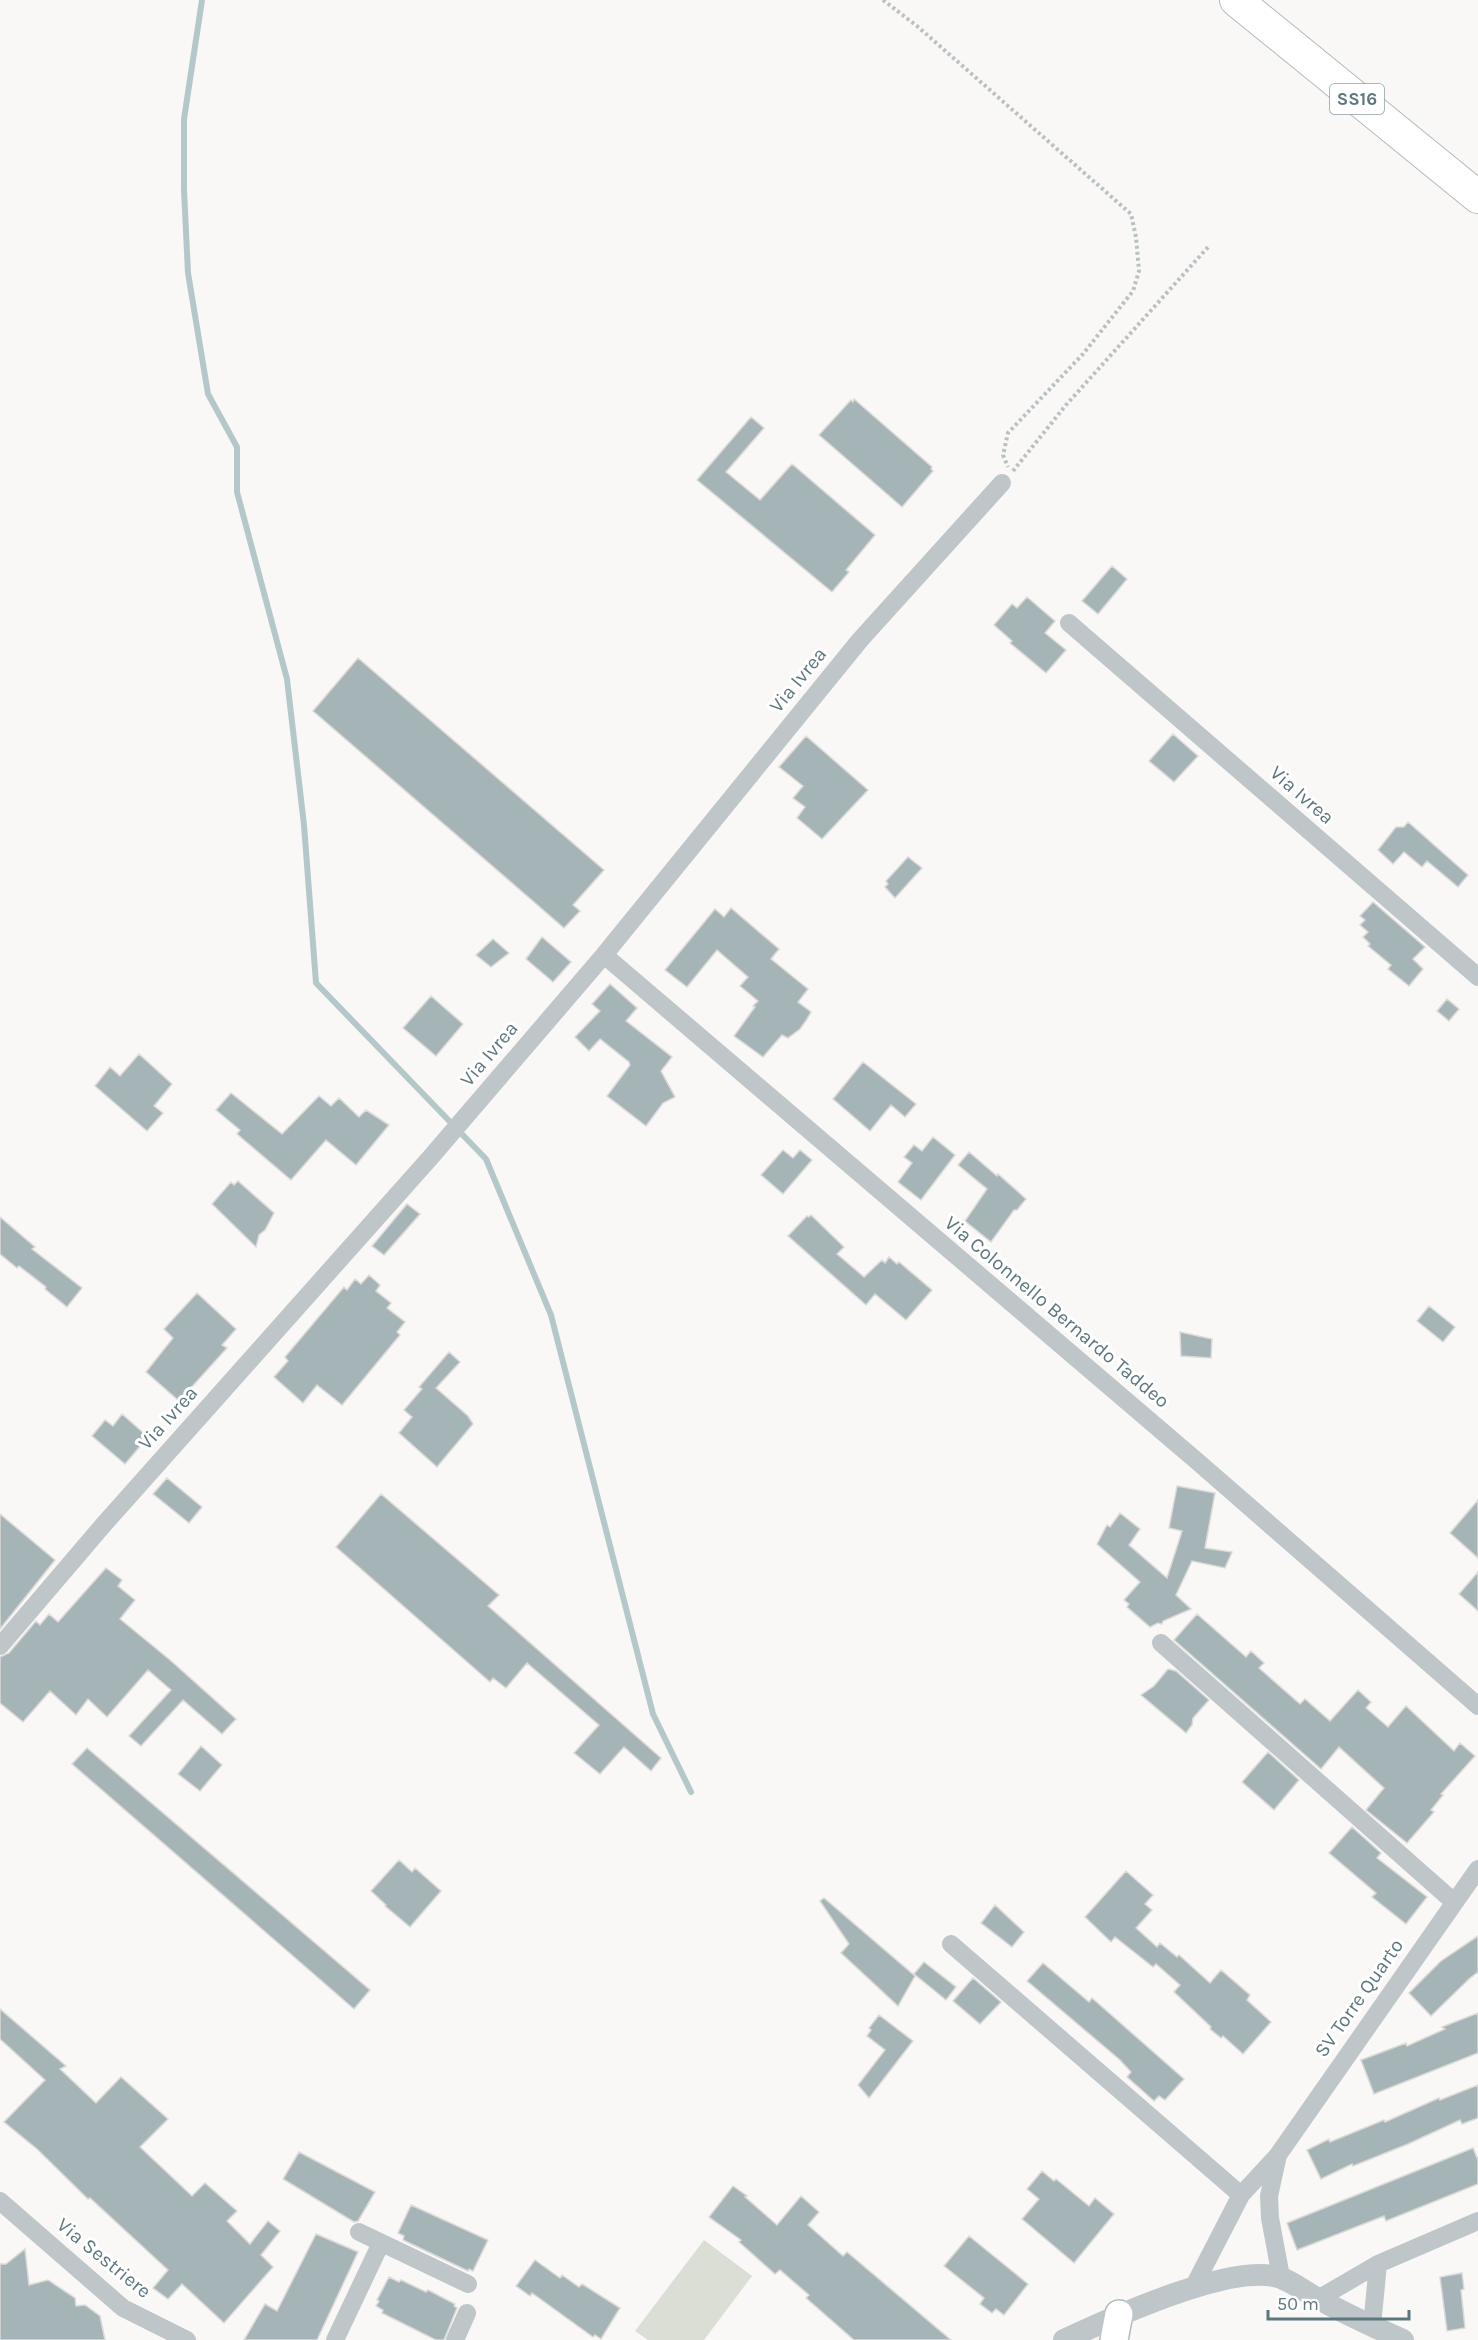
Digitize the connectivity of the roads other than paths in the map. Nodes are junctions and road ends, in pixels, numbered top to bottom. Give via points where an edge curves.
1 (1236, 0) edge
2 (1261, 0) edge
3 (1478, 175) edge
4 (1478, 197) edge
5 (1007, 478) road end
6 (1069, 623) dead end
7 (604, 955) junction
8 (1478, 977) edge
9 (1161, 1643) dead end
10 (0, 1646) edge
11 (1478, 1706) edge
12 (1478, 1869) edge
13 (1454, 1902) junction
14 (951, 1944) dead end
15 (1278, 2155) junction
16 (1241, 2195) junction
17 (0, 2201) edge
18 (1478, 2221) edge
19 (359, 2232) dead end
20 (381, 2243) junction
21 (1378, 2264) junction
22 (1281, 2277) junction
23 (468, 2284) dead end
24 (1193, 2288) junction
25 (1317, 2299) junction
26 (467, 2313) dead end
27 (1372, 2326) junction
28 (1117, 2327) edge
29 (187, 2340) edge
30 (335, 2340) edge
31 (455, 2340) edge
32 (1064, 2340) edge
33 (1403, 2340) edge

1 - 4 highway, SS16
2 - 3 highway, SS16
5 - 7 street, Via Ivrea via 860,640
6 - 8 street, Via Ivrea
7 - 10 street, Via Ivrea
7 - 11 street, Via Colonnello Bernardo Taddeo
9 - 13 street
12 - 13 street, SV Torre Quarto
13 - 15 street, SV Torre Quarto
14 - 16 street
15 - 16 street, SV Torre Quarto
15 - 22 street, SV Torre Quarto via 1269,2196
16 - 24 street, SV Torre Quarto
17 - 29 street, Via Sestriere via 123,2308
18 - 21 street
19 - 20 street
20 - 23 street
20 - 30 street
21 - 25 street
21 - 27 street
22 - 24 street via 1260,2275
22 - 25 street
24 - 28 street
25 - 27 street
26 - 31 street
27 - 33 street
28 - 32 street

